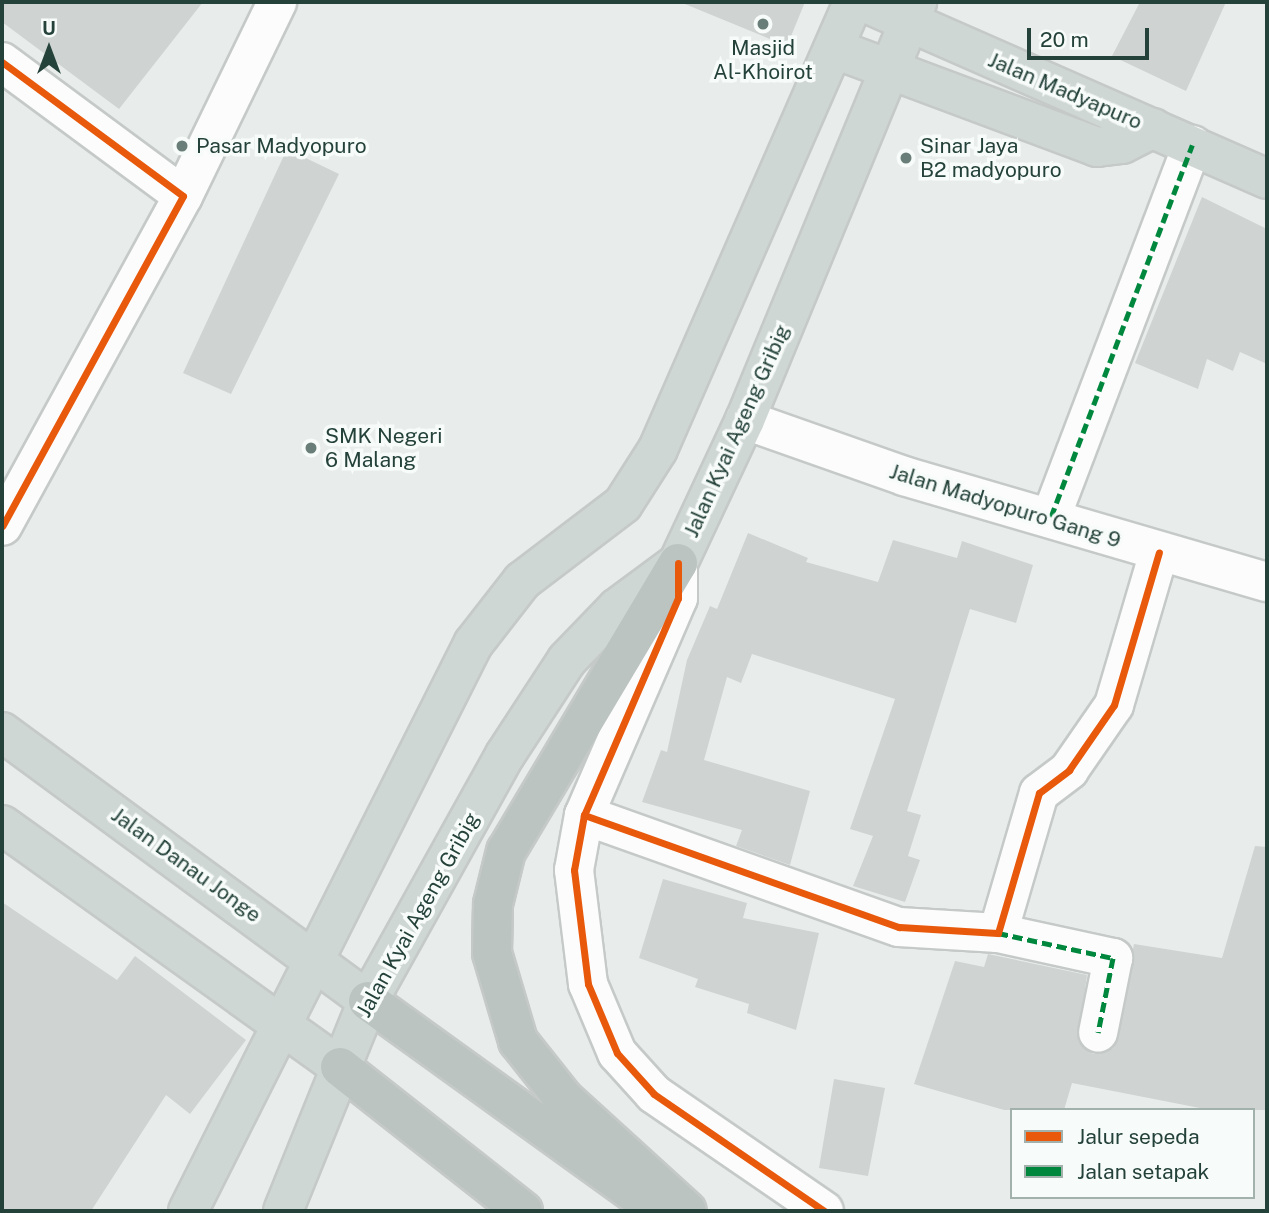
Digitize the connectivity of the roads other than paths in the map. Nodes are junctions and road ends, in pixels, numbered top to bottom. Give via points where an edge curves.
1 (277, 2) edge
2 (853, 2) edge
3 (864, 2) edge
4 (913, 11) edge
5 (835, 49) junction
6 (2, 62) edge
7 (889, 72) junction
8 (1153, 128) junction
9 (1192, 145) junction
10 (1267, 179) edge
11 (183, 196) junction
12 (745, 420) junction
13 (1051, 517) junction
14 (2, 526) edge
15 (1158, 552) junction
16 (678, 562) junction
17 (1267, 582) edge
18 (2, 732) edge
19 (584, 815) junction
20 (2, 825) edge
21 (998, 933) junction
22 (313, 955) junction
23 (368, 1001) junction
24 (277, 1024) junction
25 (1098, 1033) dead end
26 (340, 1067) junction
27 (188, 1211) edge
28 (283, 1211) edge
29 (523, 1211) edge
30 (659, 1211) edge
31 (687, 1211) edge
32 (824, 1211) edge

1 - 11 street
2 - 5 main road
3 - 4 main road, Jalan Madyapuro
4 - 7 main road, Jalan Kyai Ageng Gribig
4 - 8 main road, Jalan Madyapuro
5 - 7 main road
5 - 22 main road via 658,449 623,504 522,581 473,644
6 - 11 street
7 - 8 main road via 1097,146 1122,144
7 - 12 main road, Jalan Kyai Ageng Gribig
8 - 9 main road, Jalan Madyapuro
9 - 10 main road, Jalan Madyapuro
9 - 13 street
11 - 14 street
12 - 13 street, Jalan Madyopuro Gang 9 via 904,476
12 - 16 main road, Jalan Kyai Ageng Gribig
13 - 15 street, Jalan Madyopuro Gang 9
15 - 17 street, Jalan Madyopuro Gang 9
15 - 21 street via 1114,705 1069,770 1039,793
16 - 19 street via 678,598
16 - 23 main road, Jalan Kyai Ageng Gribig via 617,608 567,660 505,755
16 - 31 highway via 506,851 493,904 492,953 518,1041 564,1099
18 - 22 main road, Jalan Danau Jonge
19 - 21 street via 900,927
19 - 32 street via 574,870 576,911 588,984 617,1054 654,1094
20 - 24 main road
21 - 25 street via 1113,958
22 - 23 main road, Jalan Danau Jonge
22 - 24 main road
23 - 26 main road, Jalan Kyai Ageng Gribig
23 - 30 highway
24 - 26 main road
24 - 27 main road
26 - 28 main road, Jalan Kyai Ageng Gribig
26 - 29 highway

